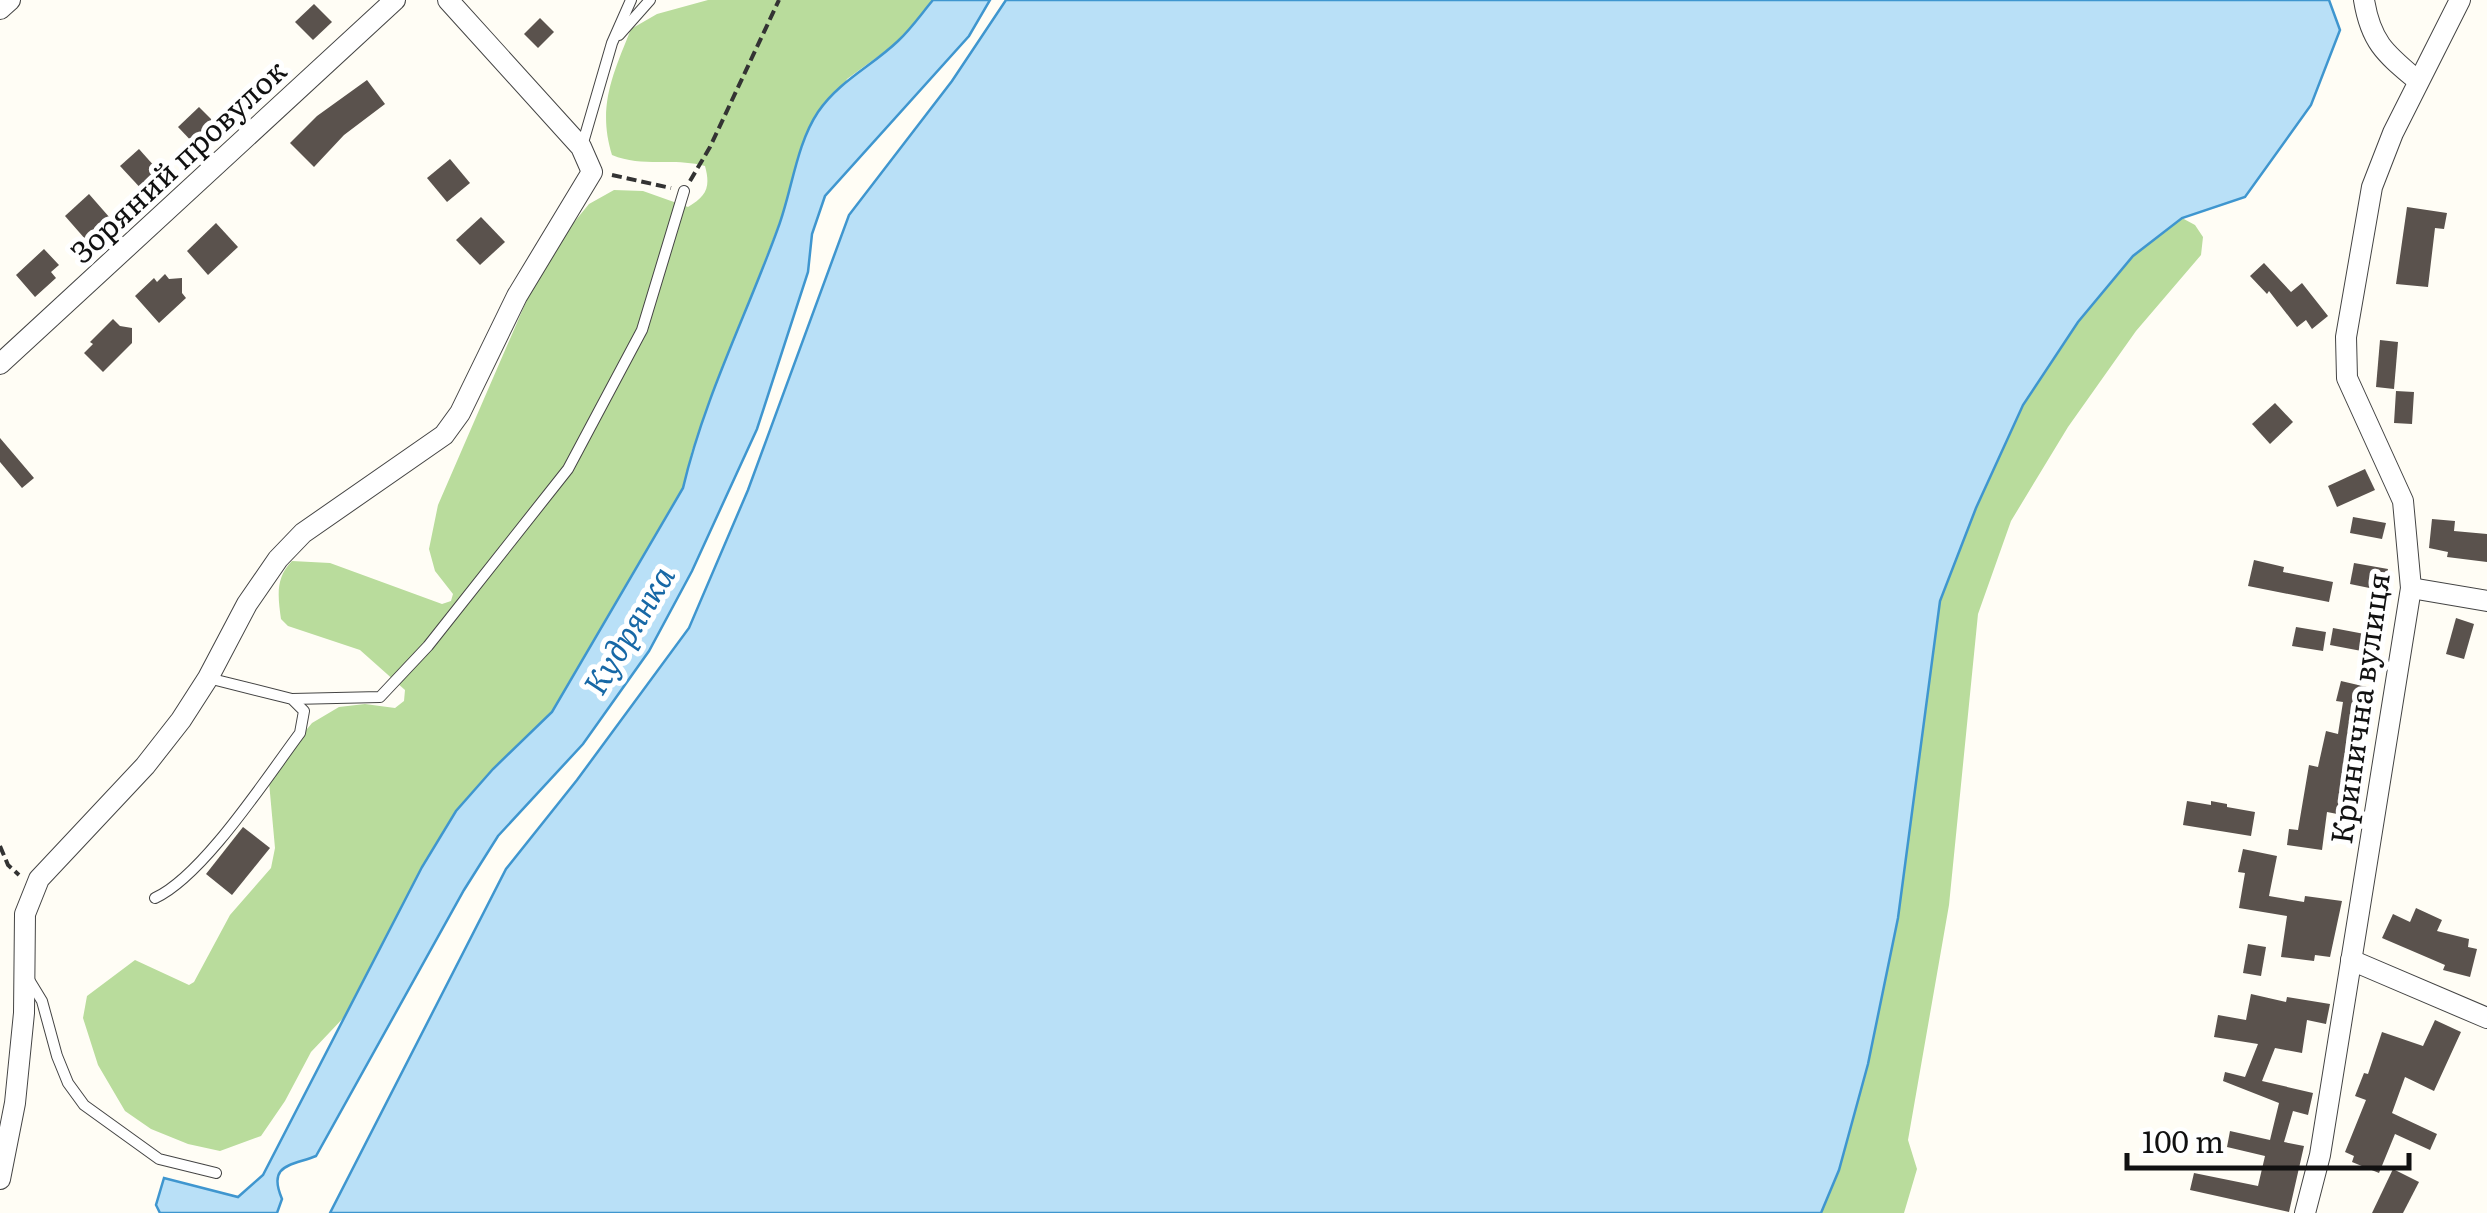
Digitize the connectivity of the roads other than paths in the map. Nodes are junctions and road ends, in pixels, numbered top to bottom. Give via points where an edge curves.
1 (10, 0) edge
2 (396, 0) edge
3 (448, 0) edge
4 (631, 0) edge
5 (650, 0) edge
6 (2364, 0) edge
7 (2460, 0) edge
8 (0, 9) edge
9 (612, 43) junction
10 (2418, 80) junction
11 (581, 147) junction
12 (684, 191) road end
13 (0, 364) edge
14 (2410, 588) junction
15 (2487, 601) edge
16 (208, 678) junction
17 (292, 699) junction
18 (156, 898) dead end
19 (2351, 960) junction
20 (25, 972) junction
21 (2487, 1018) edge
22 (216, 1173) dead end
23 (0, 1179) edge
24 (2305, 1213) edge

1 - 8 street
2 - 13 street, Зоряний провулок
3 - 11 street
4 - 9 lane
5 - 9 lane
6 - 10 street via 2373,37
7 - 10 street, Кринична вулиця
9 - 11 lane
10 - 14 street, Кринична вулиця via 2372,187 2346,337 2347,378 2403,501
11 - 16 street via 592,172 517,296 460,413 444,435 303,532 247,604
12 - 17 lane via 642,330 568,469 380,697
14 - 15 street
14 - 19 street, Кринична вулиця
16 - 17 lane
16 - 20 street via 145,766 39,878 25,914
17 - 18 lane via 304,711 300,733 184,881
19 - 21 street
19 - 24 street, Кринична вулиця
20 - 22 lane via 42,1000 68,1083 84,1104 159,1158
20 - 23 street via 15,1103

